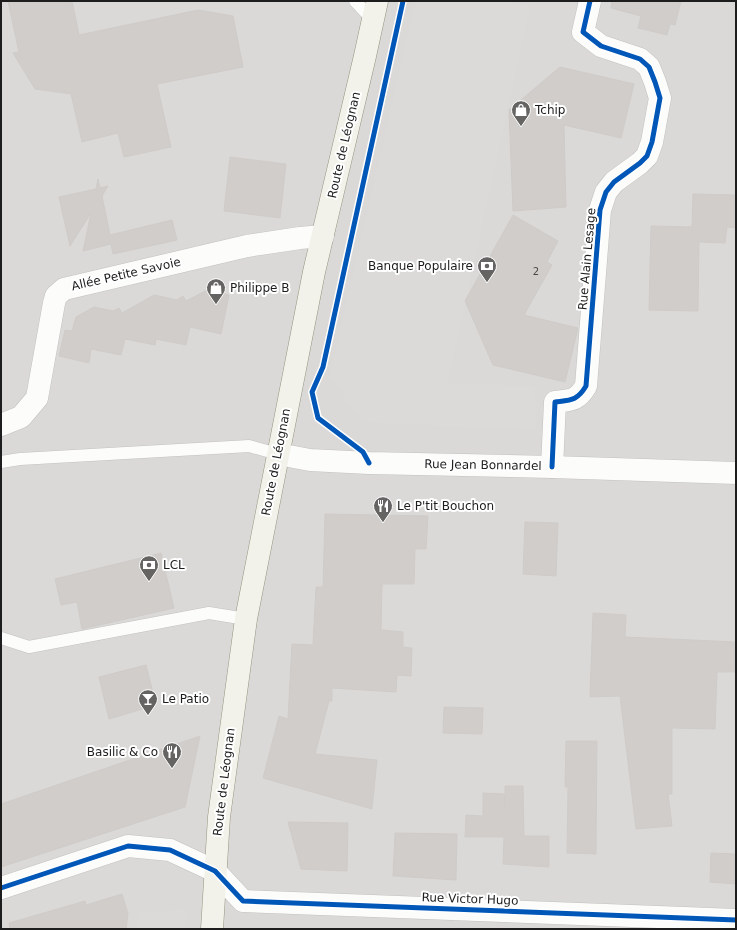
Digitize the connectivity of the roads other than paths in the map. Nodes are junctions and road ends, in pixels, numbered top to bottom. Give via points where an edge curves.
1 (355, 1) edge
2 (590, 1) edge
3 (375, 11) edge
4 (323, 236) junction
5 (1, 425) edge
6 (278, 454) junction
7 (1, 462) edge
8 (552, 467) junction
9 (736, 473) edge
10 (246, 619) junction
11 (1, 638) edge
12 (215, 871) junction
13 (1, 888) edge
14 (736, 920) edge
15 (212, 929) edge

1 - 3 lane
2 - 8 street, Rue Alain Lesage via 583,32 600,46 640,59 649,67 660,98 647,156 614,182 606,192 600,210 586,386 581,395 555,402
3 - 4 main road, Route de Léognan
4 - 5 street, Allée Petite Savoie via 247,246 64,289 56,296 36,398 21,417
4 - 6 main road, Route de Léognan
6 - 7 lane via 249,446
6 - 8 street, Rue Jean Bonnardel via 310,460 362,463
6 - 10 main road, Route de Léognan
8 - 9 street, Rue Jean Bonnardel
10 - 11 lane via 209,613 29,647
10 - 12 main road, Route de Léognan via 219,816
12 - 13 street via 170,850 128,846
12 - 14 street, Rue Victor Hugo via 243,901
12 - 15 main road, Route de Léognan

